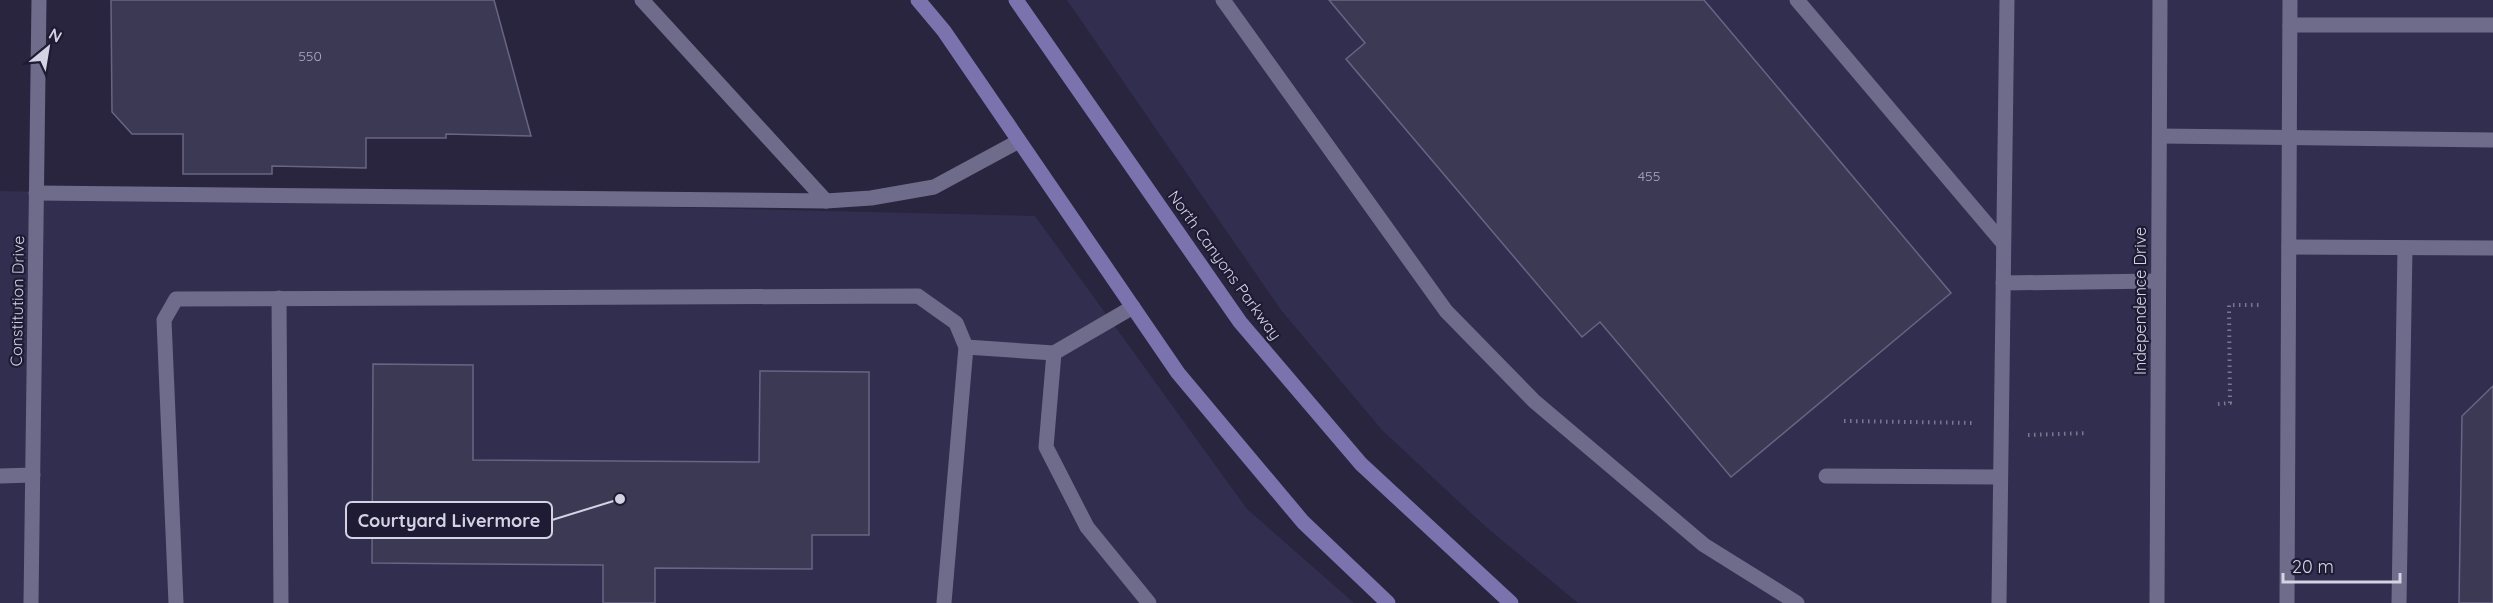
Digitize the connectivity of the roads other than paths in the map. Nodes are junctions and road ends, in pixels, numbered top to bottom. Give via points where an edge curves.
1 (39, 0) edge
2 (642, 0) edge
3 (918, 0) edge
4 (1016, 0) edge
5 (1223, 0) edge
6 (1797, 0) edge
7 (2007, 0) edge
8 (2160, 0) edge
9 (2290, 0) edge
10 (2290, 25) junction
11 (2493, 25) edge
12 (2160, 136) junction
13 (2290, 140) junction
14 (2493, 140) edge
15 (1019, 141) junction
16 (36, 193) junction
17 (826, 201) junction
18 (2003, 243) junction
19 (2289, 247) junction
20 (2405, 248) junction
21 (2493, 248) edge
22 (2158, 281) junction
23 (2003, 283) junction
24 (279, 298) junction
25 (1133, 307) junction
26 (966, 347) junction
27 (1054, 353) junction
28 (33, 475) junction
29 (0, 476) edge
30 (1826, 476) dead end
31 (2000, 477) junction
32 (31, 603) edge
33 (176, 603) edge
34 (281, 603) edge
35 (944, 603) edge
36 (1149, 603) edge
37 (1388, 603) edge
38 (1511, 603) edge
39 (1797, 603) edge
40 (1999, 603) edge
41 (2157, 603) edge
42 (2286, 603) edge
43 (2399, 603) edge

1 - 16 street, Constitution Drive
2 - 17 street
3 - 15 main road via 944,31
4 - 38 main road, North Canyons Parkway via 1240,322 1361,464
5 - 39 street via 1446,311 1534,401 1704,545
6 - 18 street
7 - 18 street
8 - 12 street, Independence Drive
9 - 10 street
10 - 11 street
10 - 13 street
12 - 13 street
12 - 22 street, Independence Drive
13 - 14 street
13 - 19 street
15 - 17 street via 934,187
15 - 25 main road
16 - 17 street
16 - 28 street, Constitution Drive
18 - 23 street
19 - 20 street
19 - 42 street
20 - 21 street
20 - 43 street
22 - 23 street
22 - 41 street, Independence Drive
23 - 31 street
24 - 26 street via 918,296 956,323
24 - 33 street via 176,299 164,320
24 - 34 street
25 - 27 street
25 - 37 main road via 1178,373 1303,522
26 - 27 street
26 - 35 street
27 - 36 street via 1046,447 1087,527
28 - 29 street
28 - 32 street, Constitution Drive
30 - 31 street
31 - 40 street

